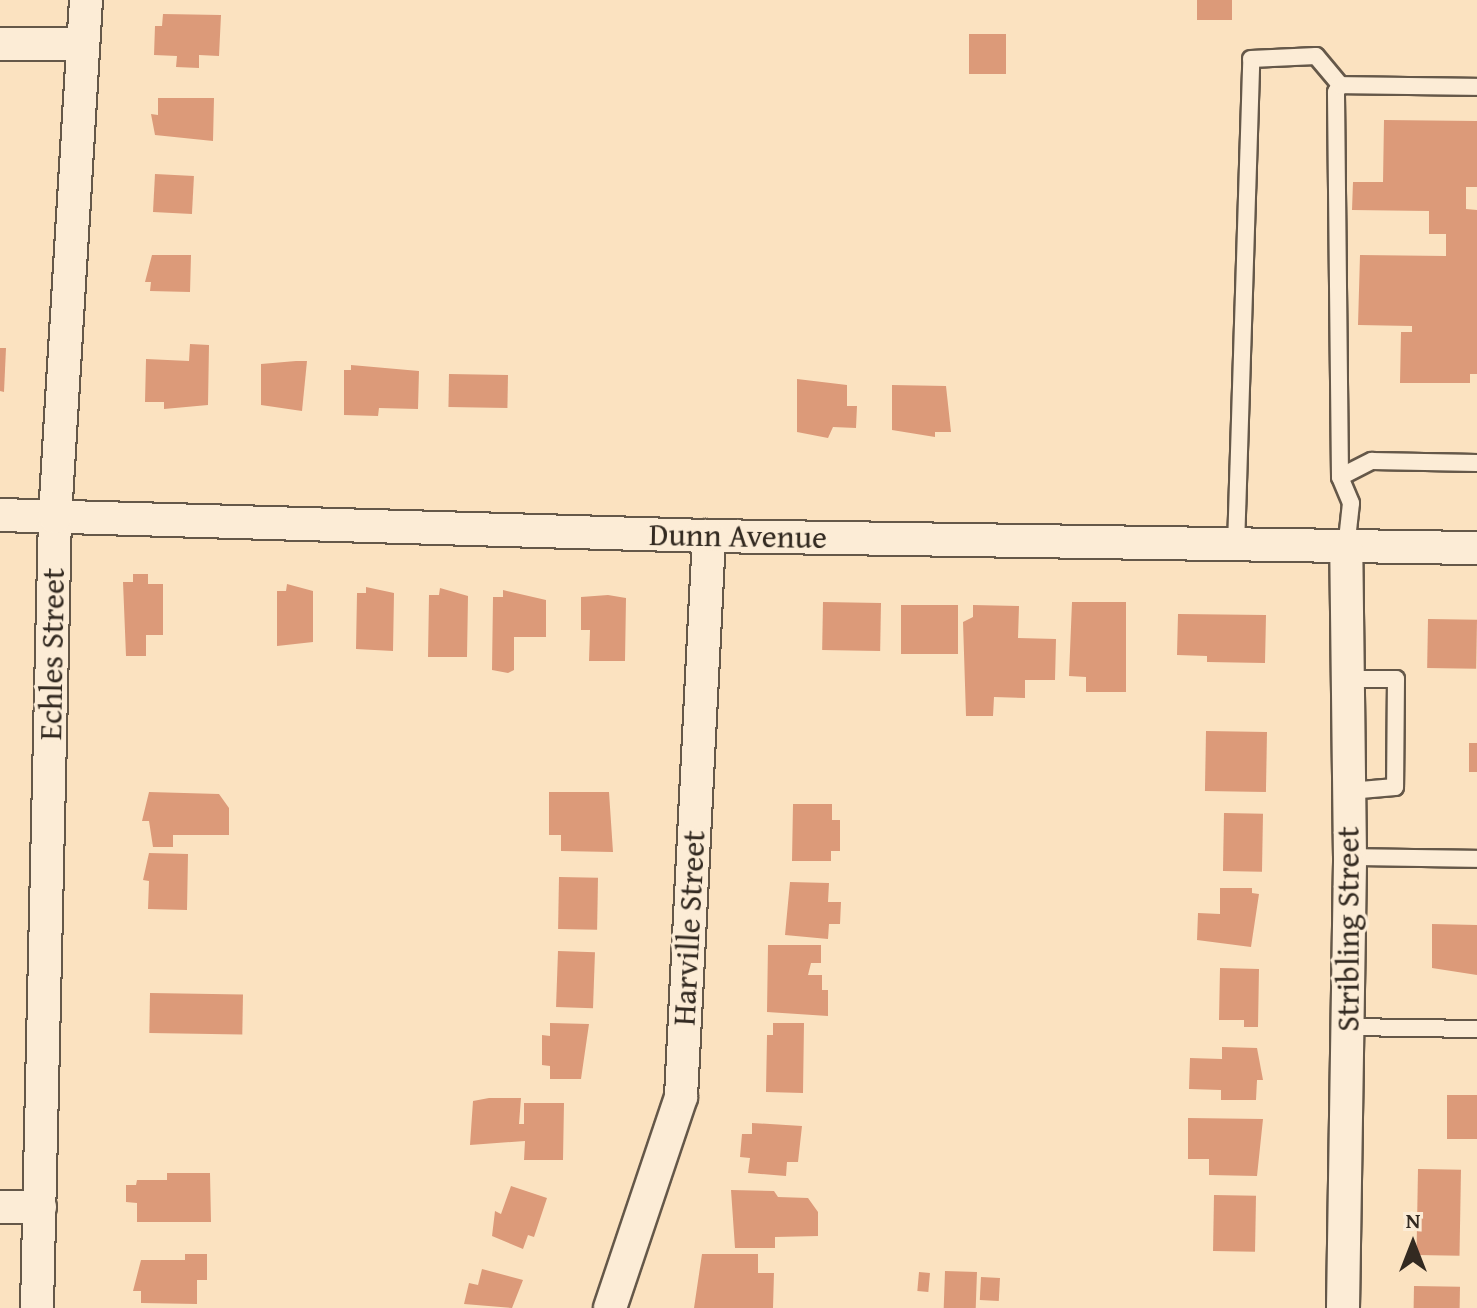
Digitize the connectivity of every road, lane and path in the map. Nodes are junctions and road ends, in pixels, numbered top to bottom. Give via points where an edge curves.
1 (86, 0) edge
2 (0, 44) edge
3 (83, 44) junction
4 (1340, 85) junction
5 (1477, 87) edge
6 (1477, 463) edge
7 (1340, 477) junction
8 (0, 515) edge
9 (55, 517) junction
10 (709, 536) junction
11 (1236, 547) junction
12 (1477, 548) edge
13 (1346, 549) junction
14 (1348, 679) junction
15 (1349, 791) junction
16 (1350, 857) junction
17 (1477, 859) edge
18 (1348, 1027) junction
19 (1477, 1029) edge
20 (0, 1207) edge
21 (40, 1207) junction
22 (37, 1308) edge
23 (610, 1308) edge
24 (1343, 1308) edge

1 - 3 street, Echles Street
2 - 3 street
3 - 9 street, Echles Street
4 - 5 lane
4 - 7 lane
4 - 11 lane via 1316,56 1251,59
6 - 7 lane via 1372,461
7 - 13 lane via 1351,503
8 - 9 street, Dunn Avenue
9 - 10 street, Dunn Avenue
9 - 21 street, Echles Street
10 - 11 street, Dunn Avenue
10 - 23 street, Harville Street via 681,1097
11 - 13 street, Dunn Avenue
12 - 13 street, Dunn Avenue
13 - 14 street, Stribling Street
14 - 15 street, Stribling Street
14 - 15 lane via 1396,679 1395,787
15 - 16 street, Stribling Street
16 - 17 lane
16 - 18 street, Stribling Street
18 - 19 lane
18 - 24 street, Stribling Street
20 - 21 street
21 - 22 street, Echles Street

